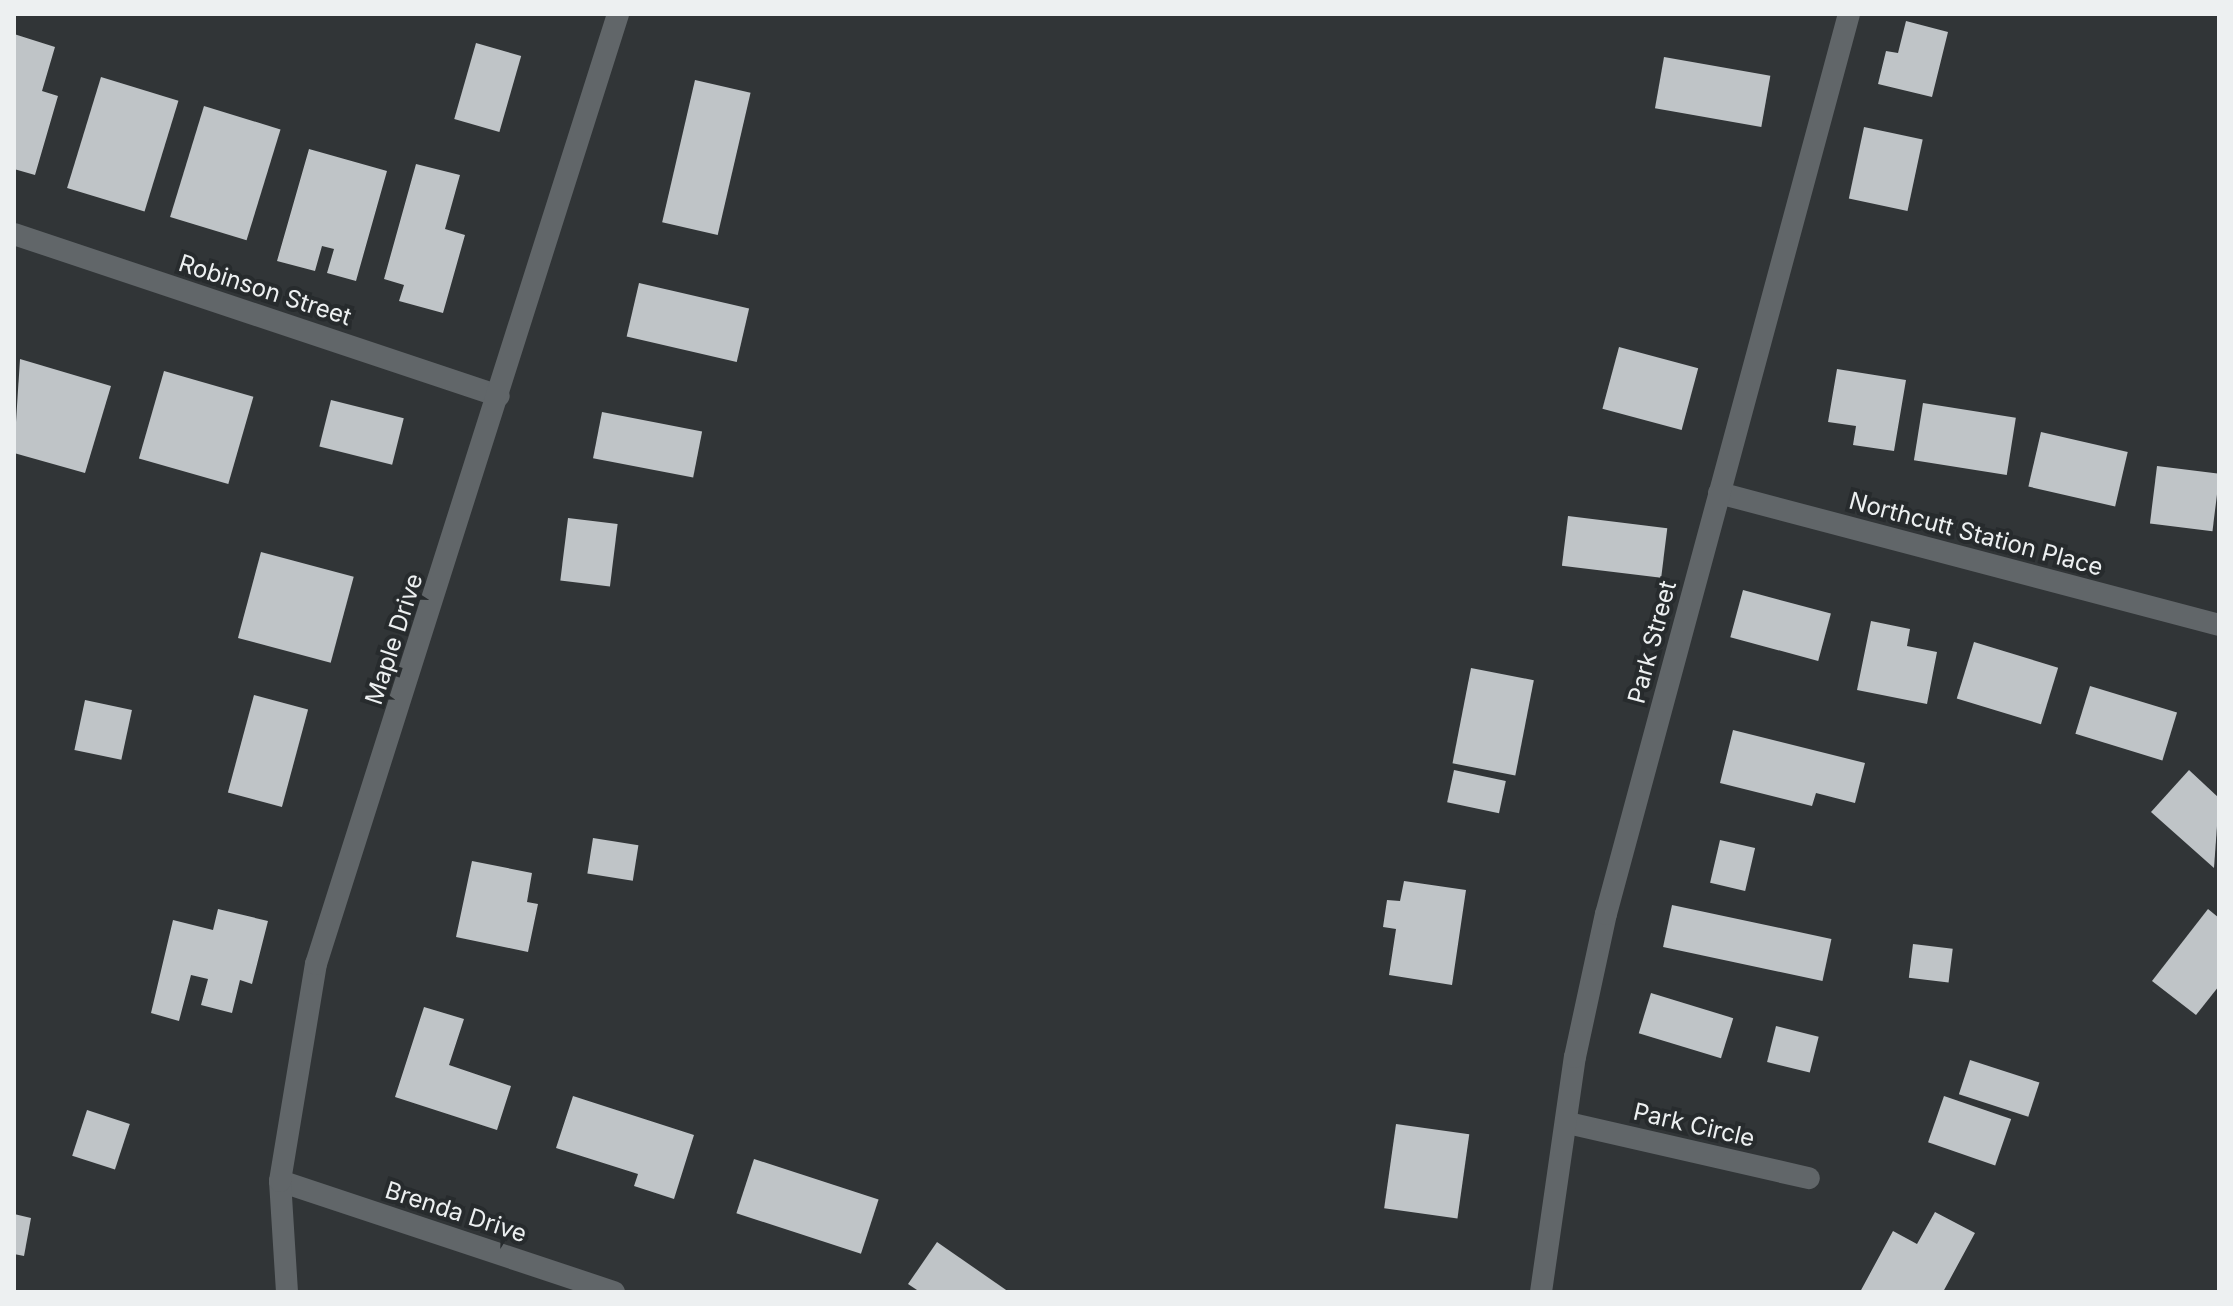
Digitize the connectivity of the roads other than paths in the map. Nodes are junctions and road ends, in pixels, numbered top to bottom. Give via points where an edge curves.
1 (618, 14) edge
2 (1849, 14) edge
3 (14, 234) edge
4 (499, 396) junction
5 (1719, 493) junction
6 (2219, 625) edge
7 (1568, 1123) junction
8 (1809, 1178) dead end
9 (280, 1181) junction
10 (287, 1292) edge
11 (614, 1292) edge
12 (1541, 1292) edge

1 - 4 street, Maple Drive
2 - 5 street, Park Street
3 - 4 street, Robinson Street
4 - 9 street, Maple Drive via 316,964
5 - 6 street, Northcutt Station Place
5 - 7 street, Park Street via 1606,914
7 - 8 street, Park Circle
7 - 12 street, Park Street
9 - 10 street, Maple Drive
9 - 11 street, Brenda Drive

